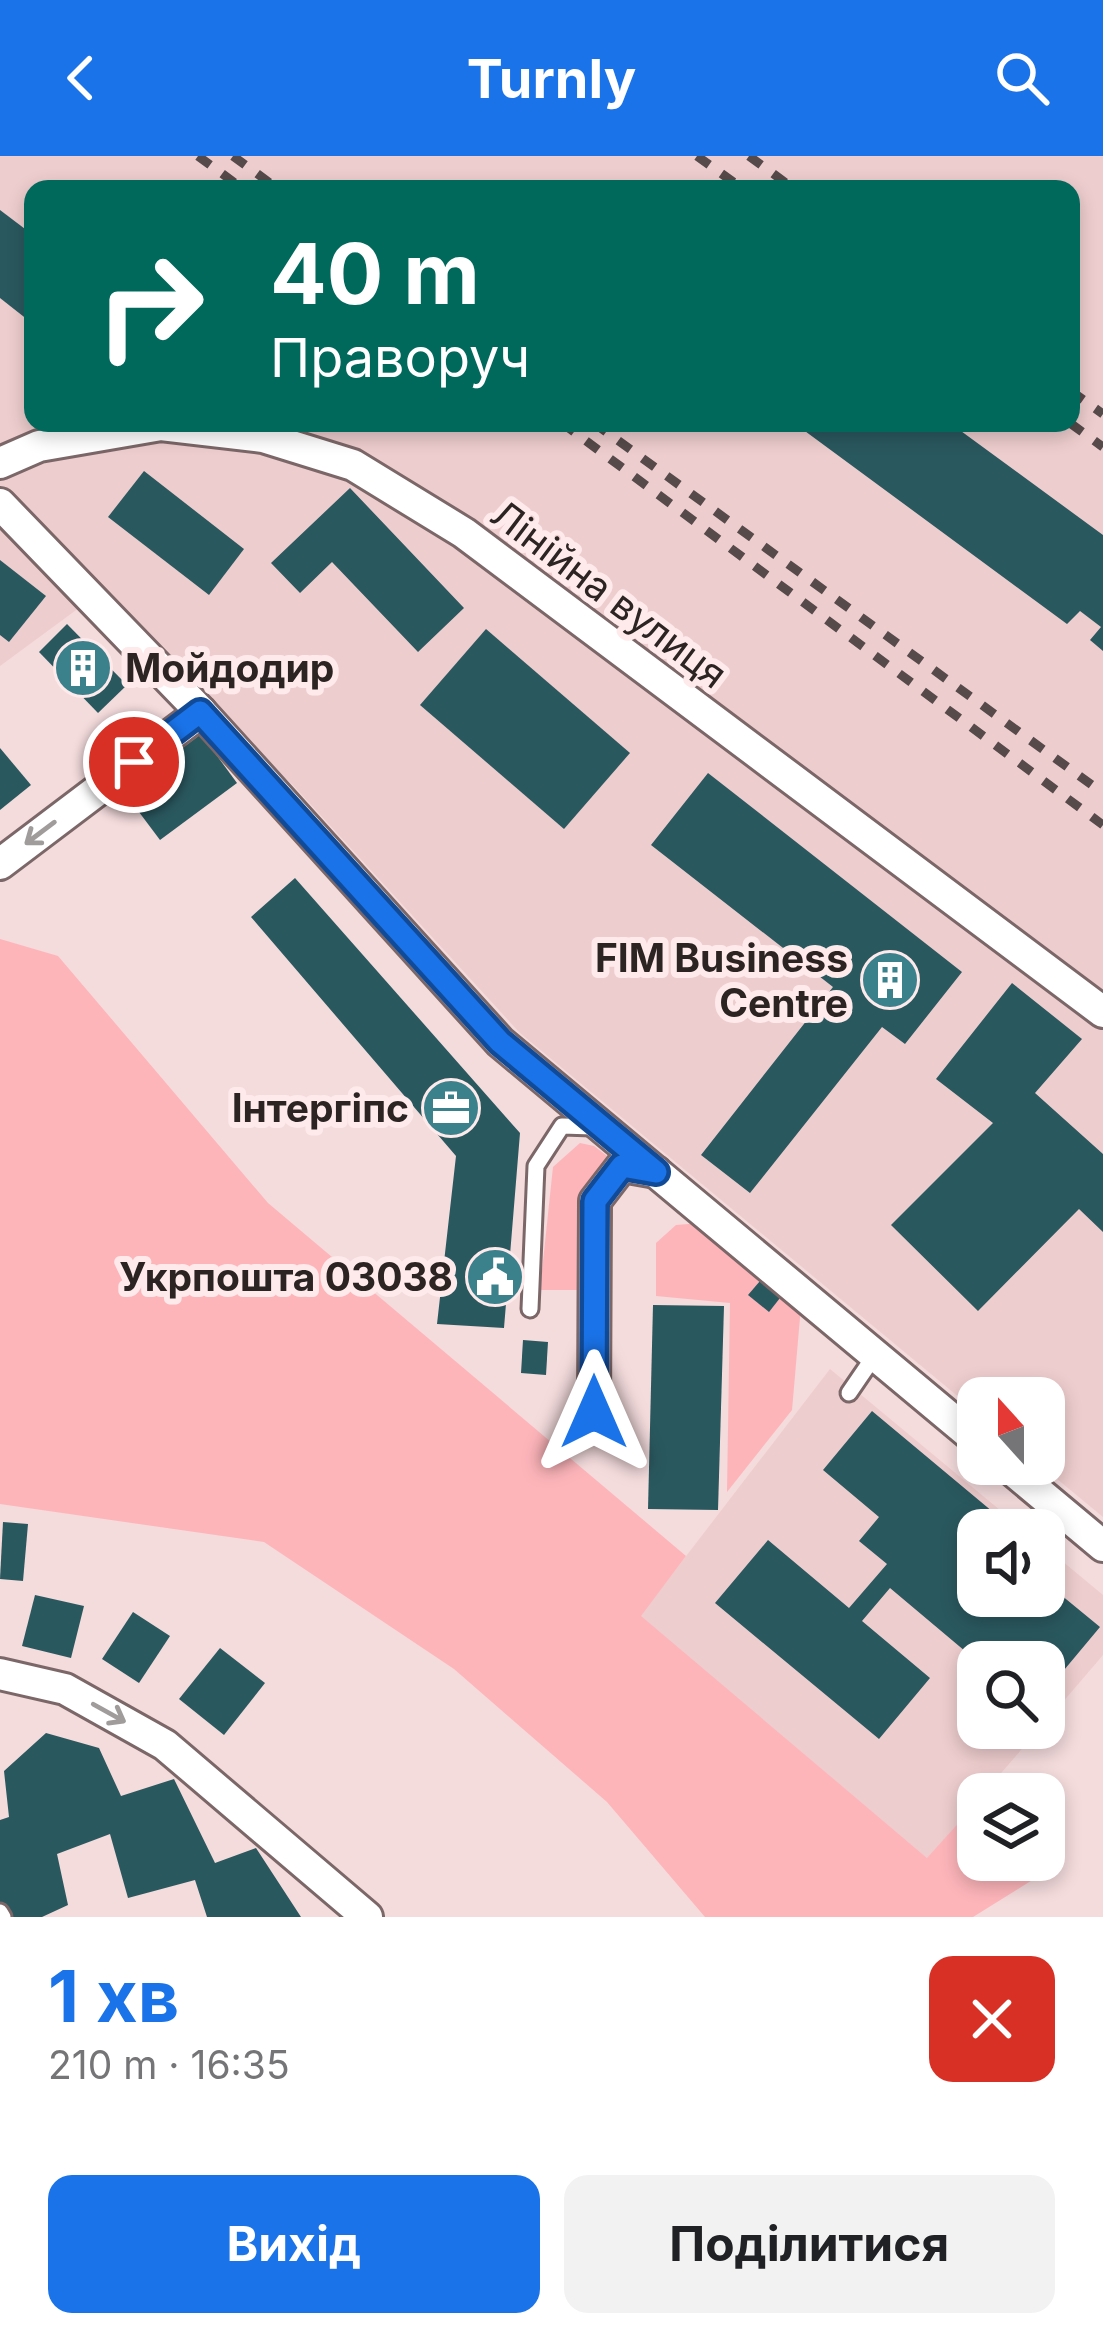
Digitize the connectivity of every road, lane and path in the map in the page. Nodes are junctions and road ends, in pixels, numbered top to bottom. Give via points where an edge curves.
1 (120, 432) edge
2 (220, 432) edge
3 (0, 463) edge
4 (0, 504) edge
5 (200, 712) junction
6 (0, 864) edge
7 (1103, 1012) edge
8 (569, 1116) junction
9 (656, 1172) junction
10 (530, 1309) dead end
11 (875, 1355) junction
12 (849, 1393) dead end
13 (594, 1412) dead end
14 (957, 1423) edge
15 (1030, 1485) edge
16 (1103, 1546) edge
17 (0, 1675) edge
18 (360, 1915) edge

1 - 3 street, Лінійна вулиця via 39,446
2 - 7 street, Лінійна вулиця via 353,465 464,533
4 - 5 street
5 -> 6 street
5 - 8 street
8 - 9 street via 602,1127
8 - 10 lane via 536,1166
9 - 11 street
9 - 13 street via 622,1166 595,1201
11 - 12 lane
11 - 14 street
15 - 16 street
17 -> 18 street via 65,1688 165,1745

